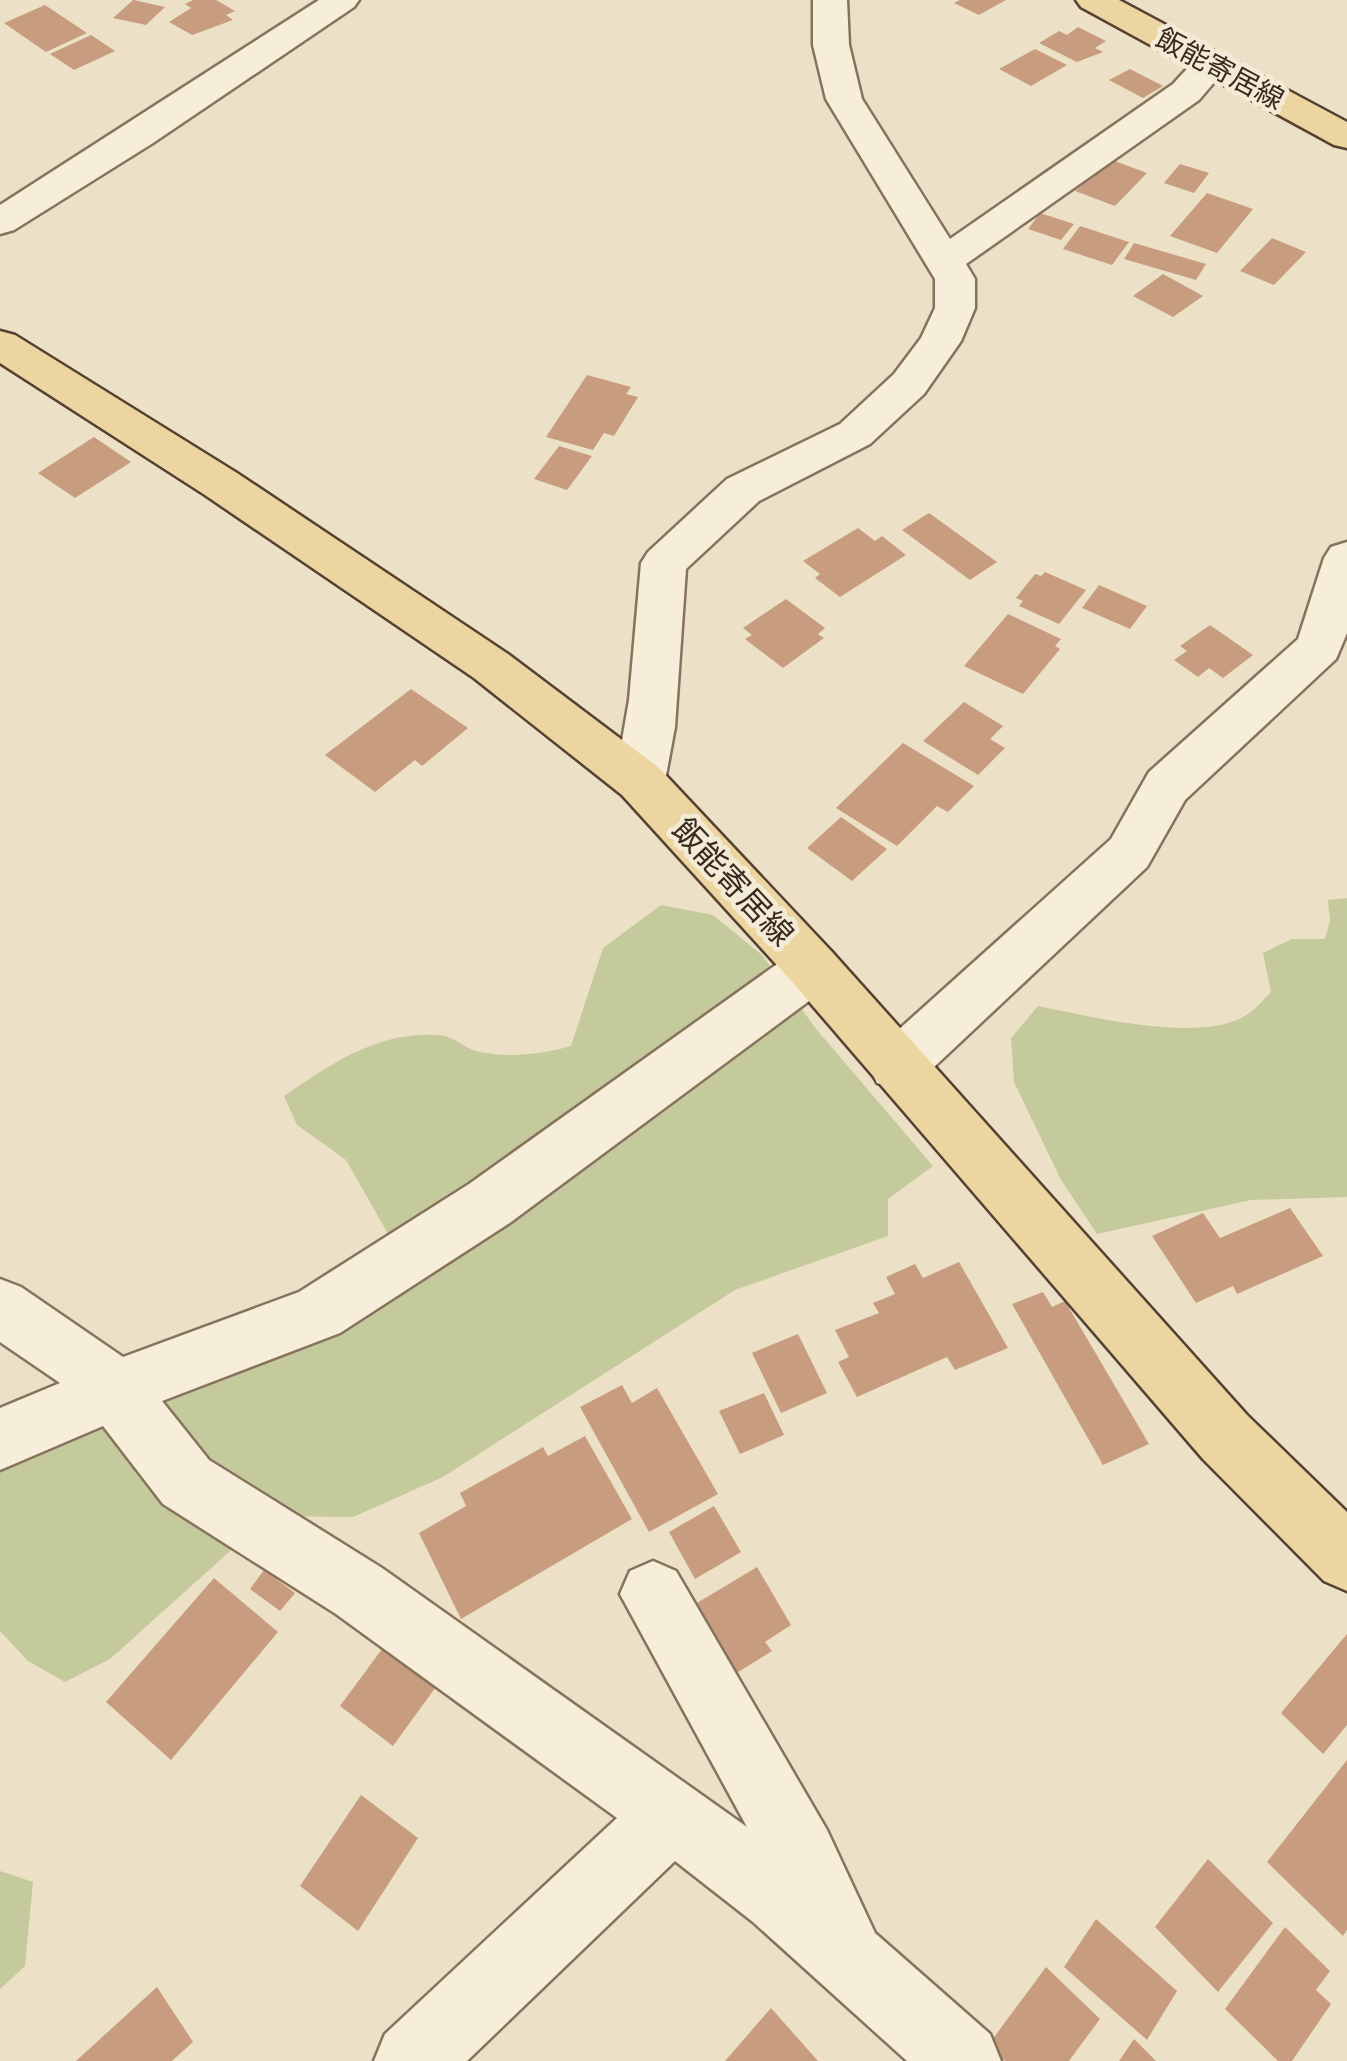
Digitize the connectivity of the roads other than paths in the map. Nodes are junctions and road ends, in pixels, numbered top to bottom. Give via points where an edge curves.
1 (342, 0) edge
2 (830, 0) edge
3 (1094, 0) edge
4 (1210, 66) junction
5 (1347, 136) edge
6 (0, 222) edge
7 (944, 261) junction
8 (0, 344) edge
9 (1347, 558) edge
10 (640, 781) junction
11 (813, 968) junction
12 (897, 1066) junction
13 (0, 1307) edge
14 (114, 1390) junction
15 (0, 1439) edge
16 (1347, 1558) edge
17 (653, 1594) dead end
18 (672, 1814) junction
19 (852, 1962) junction
20 (412, 2061) edge
21 (963, 2061) edge

1 - 6 street
2 - 7 street via 831,44 844,99
3 - 4 main road, 飯能寄居線
4 - 5 main road, 飯能寄居線
4 - 7 street via 1186,92
7 - 10 street via 955,279 955,308 909,384 855,434 743,490 664,563 653,733
8 - 10 main road, 飯能寄居線 via 491,666
9 - 12 street via 1319,647 1167,786 1129,853
10 - 11 main road, 飯能寄居線
11 - 12 main road, 飯能寄居線
11 - 14 street via 490,1203 336,1303
12 - 16 main road, 飯能寄居線 via 1225,1437
13 - 14 street
14 - 15 street
14 - 18 street via 186,1482 359,1591
17 - 19 street via 802,1855
18 - 19 street
18 - 20 street
19 - 21 street

